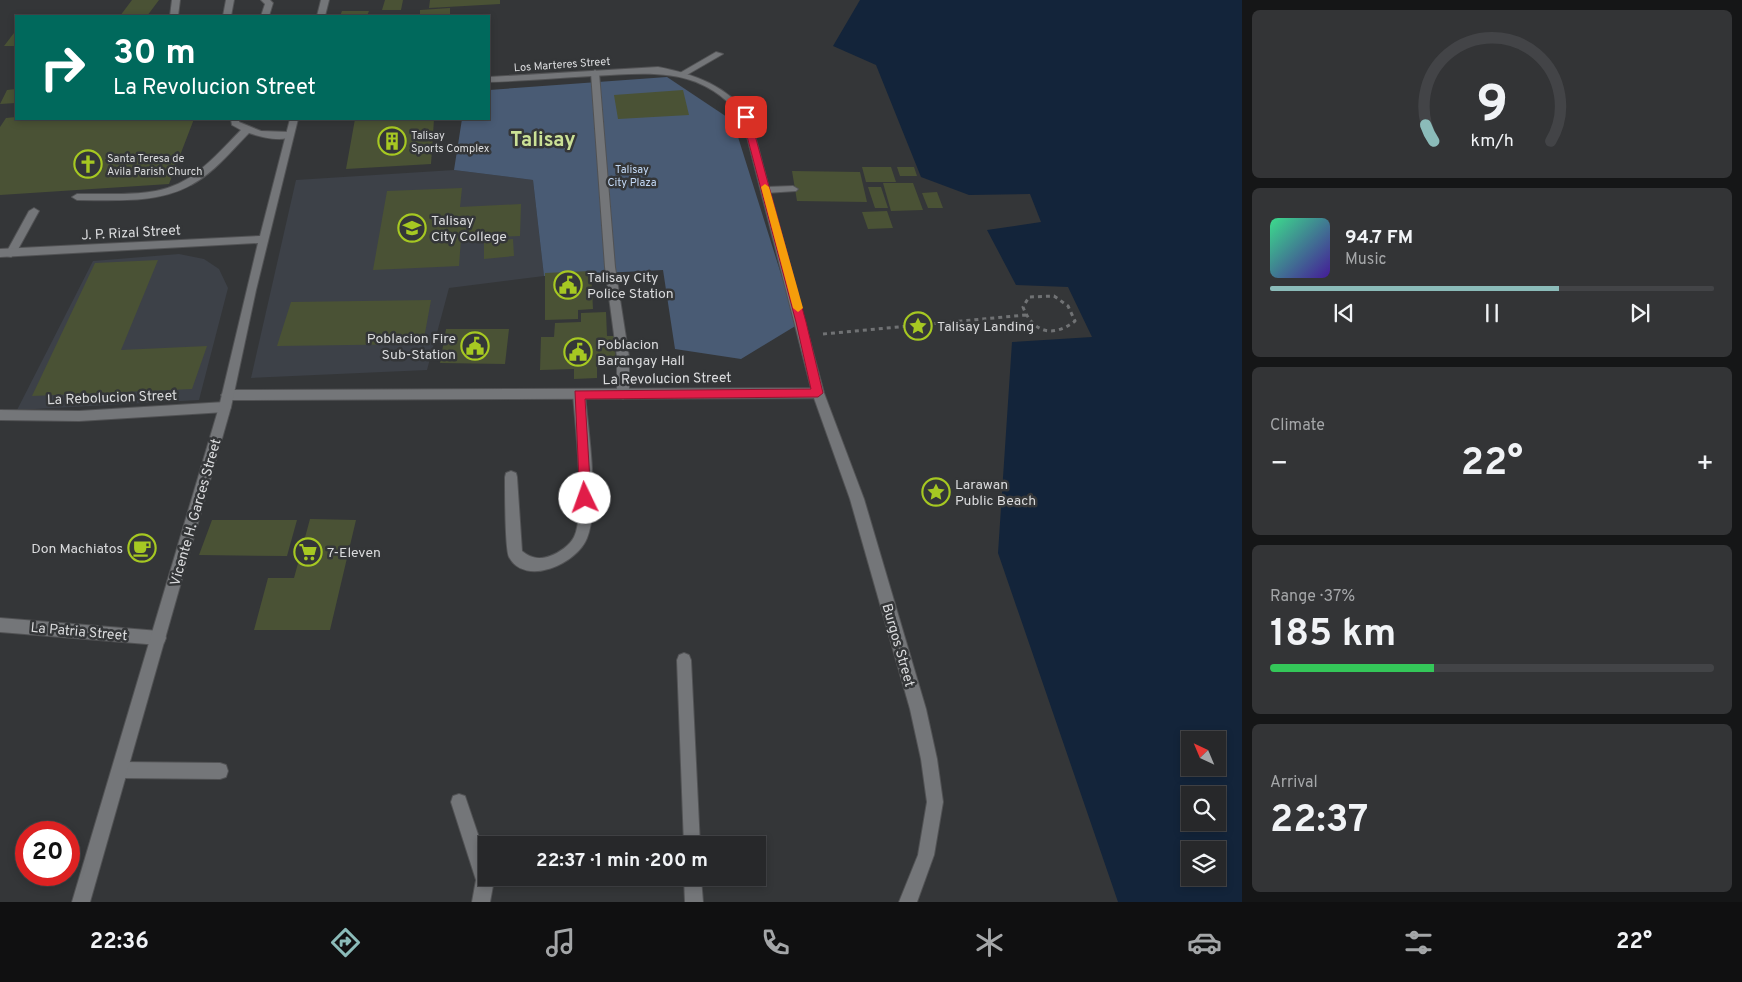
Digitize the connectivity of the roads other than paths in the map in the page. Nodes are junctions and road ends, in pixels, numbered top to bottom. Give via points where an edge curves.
1 (176, 0) edge
2 (230, 0) edge
3 (265, 0) edge
4 (325, 0) edge
5 (174, 15) edge
6 (227, 15) edge
7 (265, 15) edge
8 (321, 15) edge
9 (719, 54) dead end
10 (595, 73) junction
11 (682, 74) junction
12 (490, 80) edge
13 (235, 120) edge
14 (294, 120) edge
15 (246, 131) junction
16 (289, 135) junction
17 (793, 189) dead end
18 (766, 190) junction
19 (77, 197) dead end
20 (34, 211) dead end
21 (263, 239) junction
22 (5, 253) edge
23 (818, 393) junction
24 (579, 394) junction
25 (622, 394) junction
26 (226, 401) junction
27 (0, 414) edge
28 (511, 477) dead end
29 (0, 625) edge
30 (159, 638) junction
31 (684, 660) dead end
32 (120, 770) junction
33 (220, 771) dead end
34 (459, 802) dead end
35 (692, 836) edge
36 (693, 886) edge
37 (81, 902) edge
38 (481, 902) edge
39 (694, 902) edge
40 (908, 902) edge

1 - 5 street
2 - 6 street
3 - 7 street via 269,3
4 - 8 street
9 - 11 street
10 - 11 street, Los Marteres Street via 658,70
10 - 12 street, Los Marteres Street
10 - 25 street via 610,267 623,357
11 - 18 street via 710,85 738,105 746,117
13 - 15 street
14 - 16 street, Vicente H. Garces Street
15 - 16 street
15 - 19 street via 188,183 160,193
16 - 21 street, Vicente H. Garces Street
17 - 18 street
18 - 23 street
20 - 22 street
21 - 22 street, J. P. Rizal Street
21 - 26 street, Vicente H. Garces Street
23 - 25 street, La Revolucion Street
23 - 40 street, Burgos Street via 857,499 918,709 929,759 935,802 926,854
24 - 25 street, La Revolucion Street
24 - 26 street, La Revolucion Street
24 - 28 street via 586,516 581,538 562,559 541,565 525,564 515,554
26 - 27 street, La Rebolucion Street via 79,416
26 - 30 street, Vicente H. Garces Street
29 - 30 street, La Patria Street
30 - 32 street, Vicente H. Garces Street
31 - 35 street
32 - 33 street
32 - 37 street, Vicente H. Garces Street
34 - 38 street via 485,880
36 - 39 street

